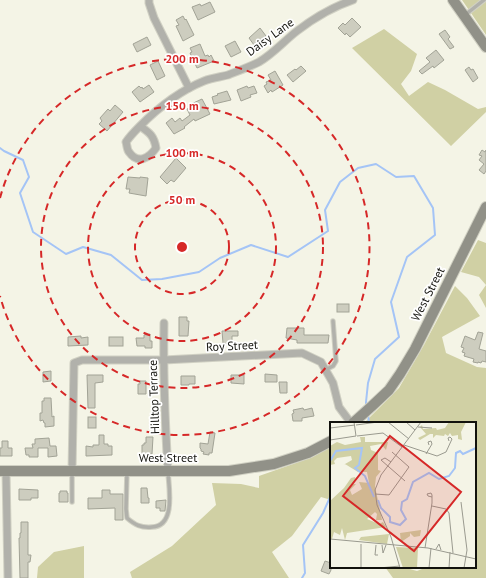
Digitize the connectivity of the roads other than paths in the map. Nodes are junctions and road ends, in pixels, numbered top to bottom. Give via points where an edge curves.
1 (149, 0) edge
2 (353, 0) edge
3 (453, 0) edge
4 (484, 0) edge
5 (464, 15) junction
6 (486, 47) edge
7 (189, 88) junction
8 (140, 126) junction
9 (486, 207) edge
10 (333, 321) dead end
11 (164, 323) dead end
12 (164, 360) junction
13 (325, 370) junction
14 (351, 422) edge
15 (353, 422) edge
16 (330, 442) edge
17 (3, 471) edge
18 (72, 471) junction
19 (128, 471) junction
20 (168, 471) junction
21 (72, 502) dead end
22 (8, 578) edge

1 - 7 street via 154,18
2 - 7 street, Daisy Lane via 320,15 258,62
3 - 5 main road
4 - 5 lane
5 - 6 main road
7 - 8 street, Daisy Lane via 173,97
8 - 8 street, Daisy Lane via 126,142 128,151 135,157 144,159 156,148 155,140
9 - 15 main road, West Street via 400,374 389,390
10 - 13 lane via 336,361
11 - 12 street, Hilltop Terrace
12 - 13 street, Roy Street via 302,353 321,362
12 - 18 street, Roy Street via 82,360 74,364
12 - 20 street, Hilltop Terrace
13 - 14 street, Roy Street via 333,383 339,407
16 - 20 main road, West Street via 308,453 274,464 229,471
17 - 18 main road, West Street
17 - 22 street
18 - 19 main road, West Street
18 - 21 lane
19 - 20 main road, West Street
19 - 20 lane via 127,518 145,528 158,527 164,522 170,510

